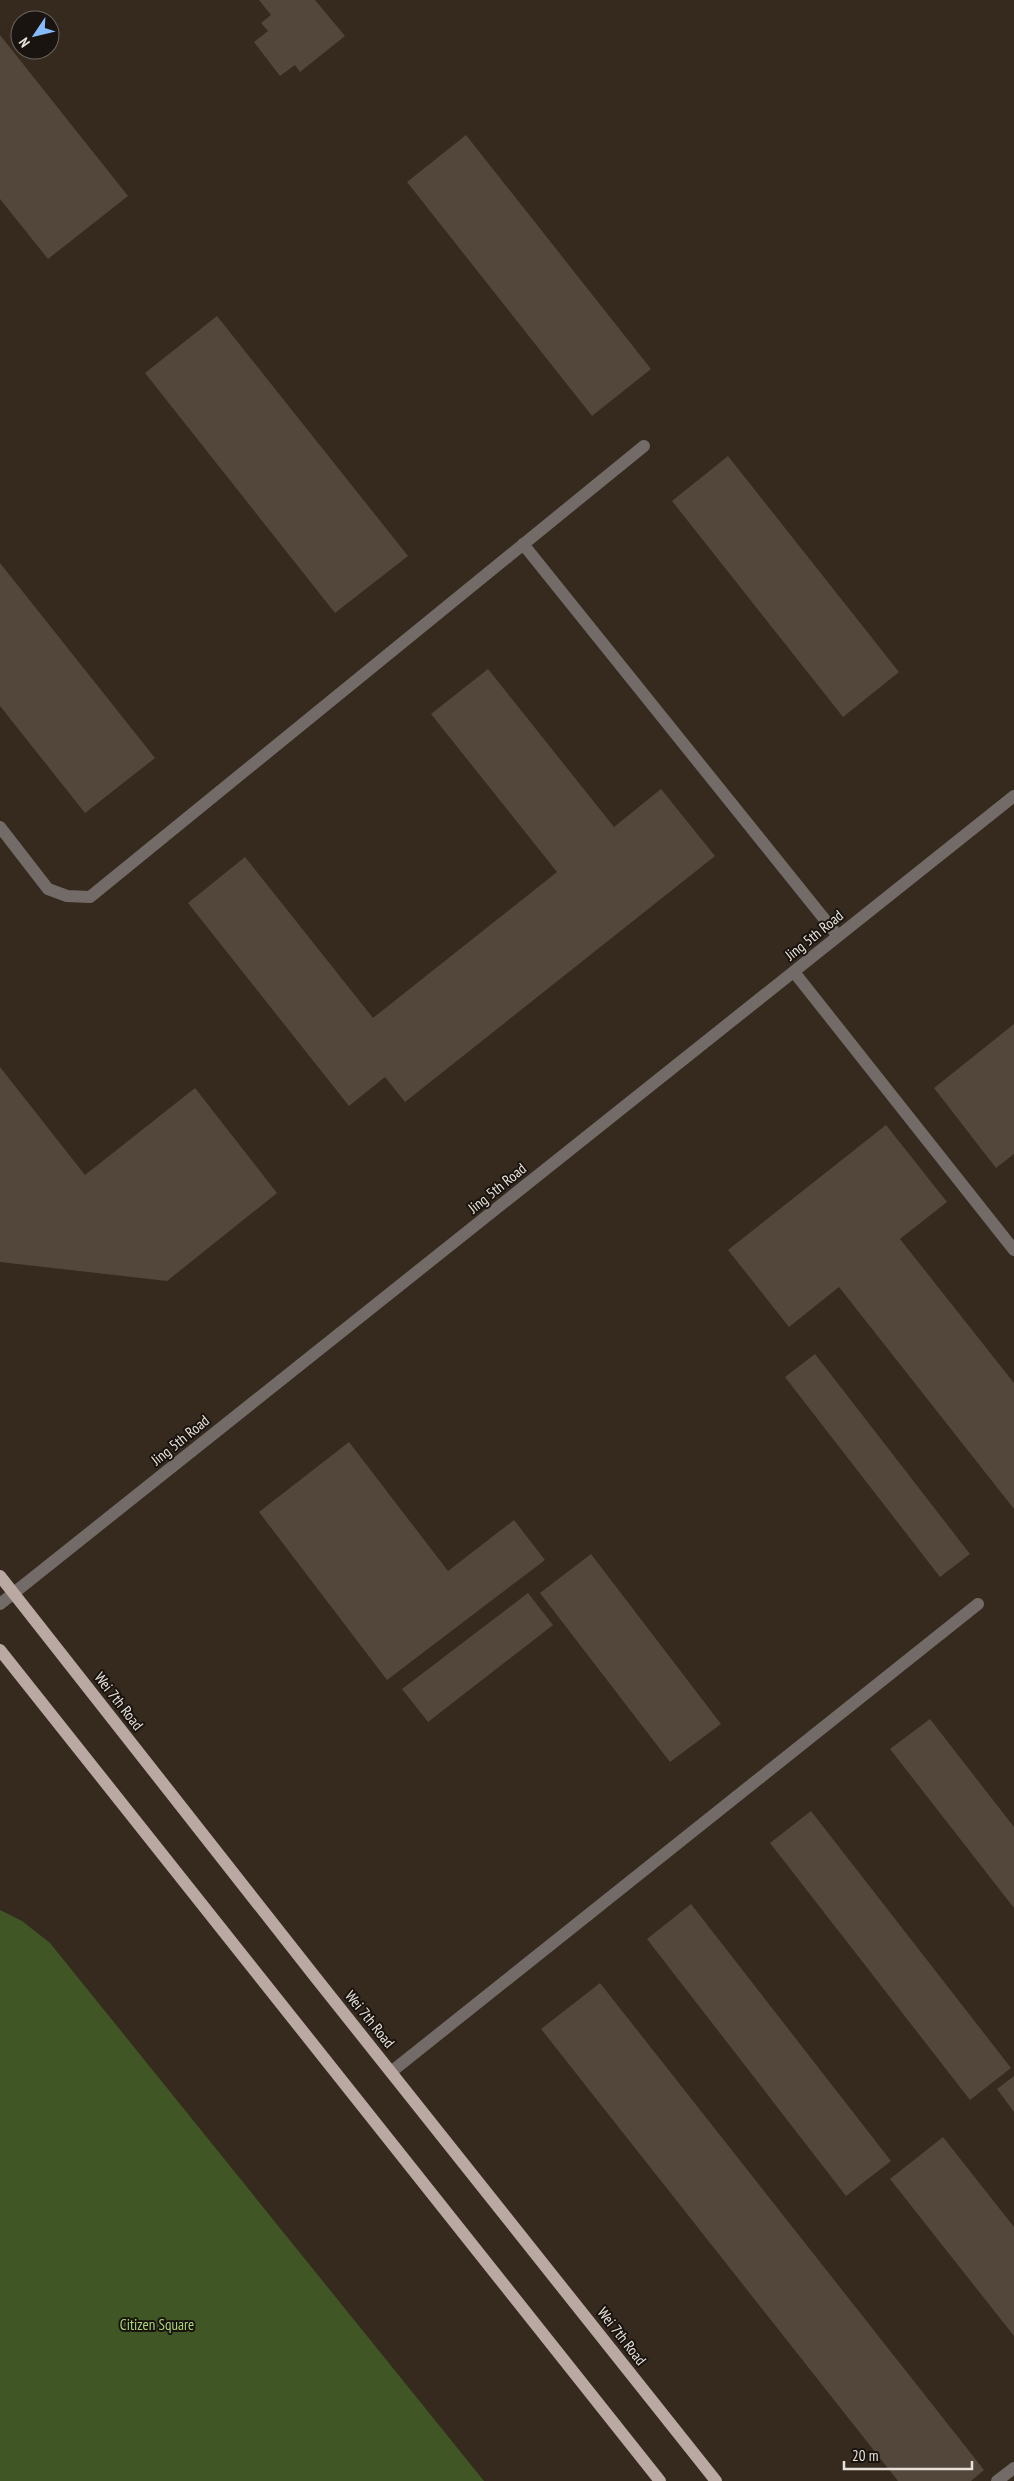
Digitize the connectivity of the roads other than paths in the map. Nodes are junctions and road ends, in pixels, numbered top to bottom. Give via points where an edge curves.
1 (644, 446) dead end
2 (523, 544) junction
3 (1014, 796) edge
4 (0, 827) edge
5 (838, 936) junction
6 (794, 972) junction
7 (1014, 1250) edge
8 (0, 1576) edge
9 (14, 1593) junction
10 (0, 1604) edge
11 (978, 1604) dead end
12 (0, 1650) edge
13 (391, 2072) junction
14 (1014, 2468) edge
15 (660, 2481) edge
16 (716, 2481) edge
17 (997, 2481) edge

1 - 2 street
2 - 4 street via 90,896 67,896 48,889
2 - 5 street
3 - 5 street, Jing 5th Road
5 - 6 street, Jing 5th Road
6 - 7 street
6 - 9 street, Jing 5th Road
8 - 9 main road, Wei 7th Road
9 - 10 street, Jing 5th Road
9 - 13 main road, Wei 7th Road
11 - 13 street
12 - 15 main road
13 - 16 main road, Wei 7th Road
14 - 17 street

